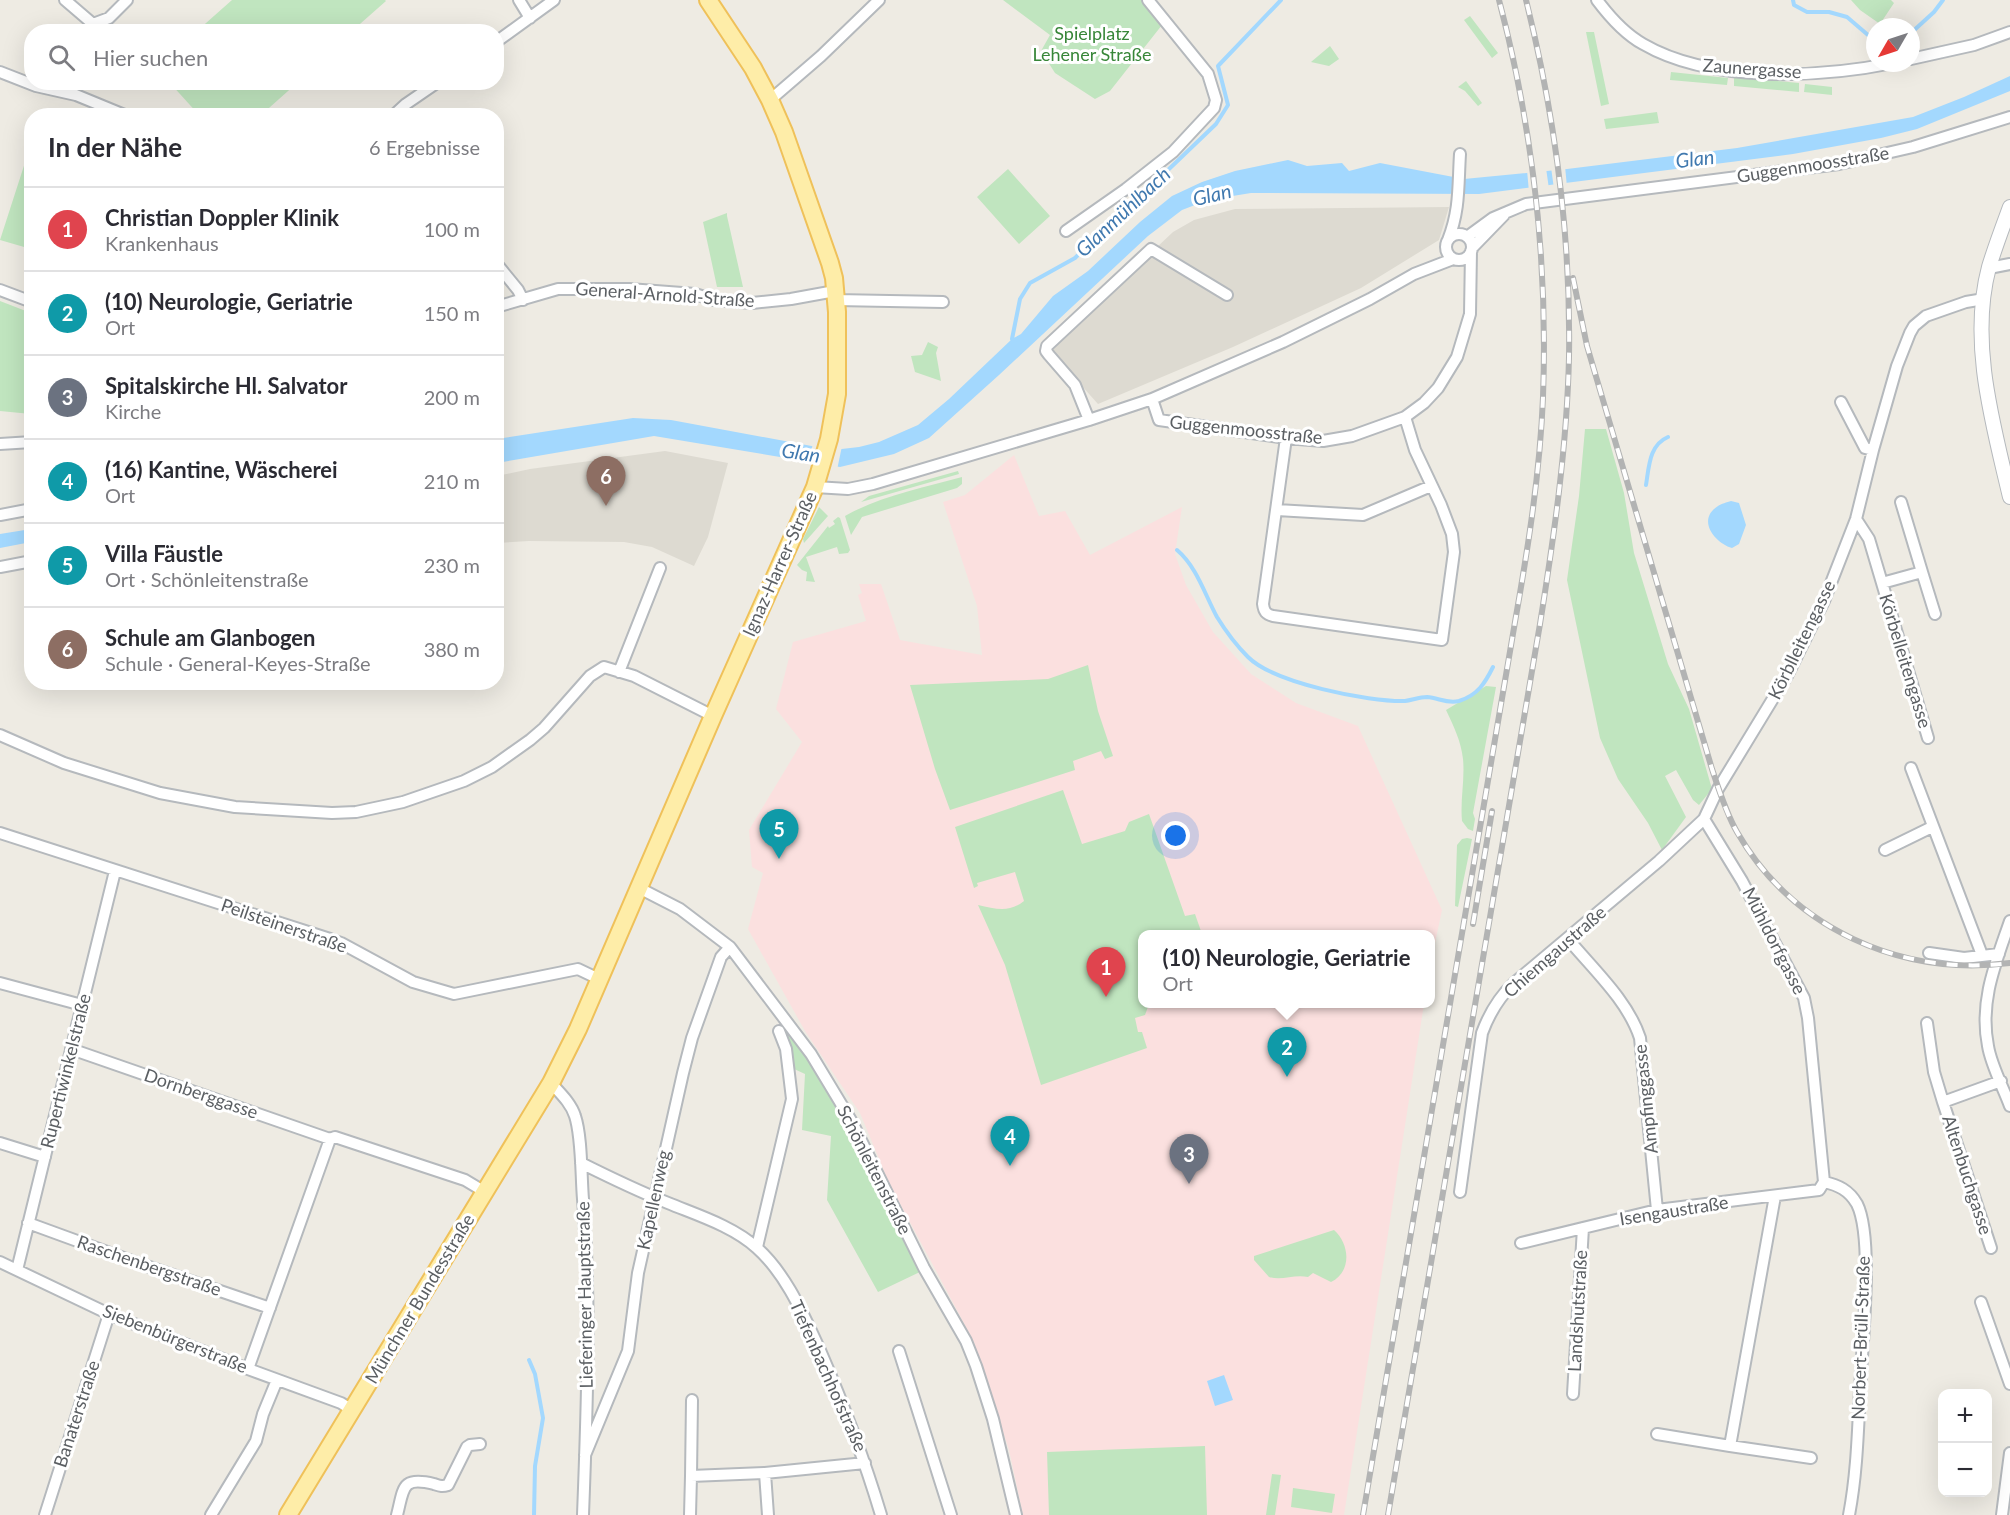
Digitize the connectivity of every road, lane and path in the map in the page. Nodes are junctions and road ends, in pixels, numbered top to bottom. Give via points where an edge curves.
1 (65, 0) edge
2 (128, 0) edge
3 (519, 0) edge
4 (555, 0) edge
5 (708, 0) edge
6 (879, 0) edge
7 (1148, 0) edge
8 (1597, 0) edge
9 (530, 18) junction
10 (87, 24) edge
11 (99, 24) edge
12 (2010, 32) edge
13 (504, 36) edge
14 (1920, 57) edge
15 (1866, 69) edge
16 (1, 75) edge
17 (24, 82) edge
18 (72, 90) edge
19 (426, 90) edge
20 (770, 100) junction
21 (110, 108) edge
22 (402, 108) edge
23 (2010, 117) edge
24 (1460, 154) dead end
25 (2010, 207) edge
26 (1506, 212) junction
27 (1454, 224) junction
28 (1066, 231) dead end
29 (1466, 236) junction
30 (1447, 243) junction
31 (1472, 250) junction
32 (1457, 259) junction
33 (2010, 264) edge
34 (1989, 268) junction
35 (504, 273) edge
36 (1414, 274) junction
37 (1471, 276) junction
38 (0, 290) edge
39 (835, 295) junction
40 (1227, 296) dead end
41 (24, 299) edge
42 (1984, 299) junction
43 (523, 300) junction
44 (943, 302) dead end
45 (504, 305) edge
46 (1152, 399) junction
47 (1841, 402) dead end
48 (1405, 417) junction
49 (1089, 420) junction
50 (1286, 438) junction
51 (24, 442) edge
52 (0, 444) edge
53 (1873, 450) junction
54 (817, 480) junction
55 (1431, 486) junction
56 (2010, 497) edge
57 (1901, 502) dead end
58 (24, 510) edge
59 (1277, 510) junction
60 (0, 515) edge
61 (1856, 519) junction
62 (24, 562) edge
63 (0, 567) edge
64 (660, 568) dead end
65 (1922, 572) junction
66 (1882, 583) junction
67 (1935, 614) dead end
68 (619, 672) junction
69 (713, 716) junction
70 (0, 735) edge
71 (1928, 738) dead end
72 (1911, 768) dead end
73 (1704, 819) junction
74 (1932, 827) junction
75 (0, 833) edge
76 (1885, 850) dead end
77 (115, 871) junction
78 (639, 888) junction
79 (2010, 921) edge
80 (1569, 939) junction
81 (730, 947) junction
82 (1929, 953) dead end
83 (1999, 954) junction
84 (1982, 955) junction
85 (599, 979) junction
86 (0, 983) edge
87 (82, 1005) junction
88 (1927, 1023) dead end
89 (779, 1032) dead end
90 (71, 1049) junction
91 (2001, 1081) junction
92 (551, 1083) junction
93 (1943, 1102) junction
94 (2010, 1106) edge
95 (330, 1139) junction
96 (0, 1143) edge
97 (45, 1156) junction
98 (580, 1163) junction
99 (1824, 1182) junction
100 (485, 1192) junction
101 (1460, 1192) dead end
102 (1776, 1196) junction
103 (654, 1197) junction
104 (1657, 1210) junction
105 (28, 1223) junction
106 (1583, 1228) junction
107 (1521, 1243) dead end
108 (757, 1247) junction
109 (1991, 1248) dead end
110 (0, 1262) edge
111 (17, 1270) junction
112 (1981, 1302) dead end
113 (270, 1308) junction
114 (109, 1314) junction
115 (898, 1351) dead end
116 (248, 1369) junction
117 (277, 1380) junction
118 (2010, 1384) edge
119 (1574, 1394) dead end
120 (692, 1400) dead end
121 (352, 1410) junction
122 (1657, 1434) dead end
123 (480, 1444) dead end
124 (1730, 1446) junction
125 (2010, 1454) edge
126 (585, 1455) junction
127 (1811, 1458) dead end
128 (865, 1463) junction
129 (765, 1473) junction
130 (690, 1476) junction
131 (45, 1515) edge
132 (210, 1515) edge
133 (288, 1515) edge
134 (396, 1515) edge
135 (583, 1515) edge
136 (690, 1515) edge
137 (768, 1515) edge
138 (881, 1515) edge
139 (951, 1515) edge
140 (1016, 1515) edge
141 (1849, 1515) edge
142 (2002, 1515) edge

1 - 10 street
2 - 11 street
3 - 9 street
4 - 9 street
5 - 20 main road, Ignaz-Harrer-Straße
6 - 20 street
7 - 28 street via 1208,74 1216,100 1214,108 1173,152
8 - 15 street, Zaunergasse via 1638,41 1688,64 1769,73
9 - 13 street
12 - 14 street
16 - 17 street
18 - 21 street
19 - 22 street
20 - 39 main road, Ignaz-Harrer-Straße via 830,262
23 - 26 street, Guggenmoosstraße via 1913,147 1839,164 1526,204
24 - 27 street via 1459,202
25 - 34 street
26 - 29 street, Guggenmoosstraße
26 - 31 street, Guggenmoosstraße
27 - 29 street
27 - 30 street
29 - 30 street, Guggenmoosstraße via 1456,234
29 - 31 street, Guggenmoosstraße
30 - 32 street via 1448,254
30 - 36 street, Guggenmoosstraße
31 - 32 street, Guggenmoosstraße via 1467,257
31 - 37 street, Guggenmoosstraße
32 - 36 street, Guggenmoosstraße
32 - 37 street
33 - 34 street
34 - 42 street
35 - 43 street
36 - 46 street, Guggenmoosstraße via 1283,342
37 - 48 street, Guggenmoosstraße via 1470,314 1456,357 1438,388
38 - 41 street
39 - 43 street, General-Arnold-Straße via 752,303 629,289 558,289
39 - 44 street, General-Arnold-Straße
39 - 54 main road, Ignaz-Harrer-Straße via 837,394
40 - 49 street via 1151,249 1047,346 1046,351 1075,385
42 - 53 street, Körblleitengasse via 1926,316 1914,326 1897,366
42 - 56 street via 1984,369 1992,424
43 - 45 street, General-Arnold-Straße
46 - 49 street, Guggenmoosstraße
46 - 50 street, Guggenmoosstraße via 1159,420
47 - 53 street via 1865,448
48 - 50 street, Guggenmoosstraße via 1352,436 1323,441
48 - 55 street
49 - 54 street, Guggenmoosstraße via 873,484 848,489
50 - 59 street
51 - 52 street
53 - 61 street, Körblleitengasse
54 - 69 main road, Ignaz-Harrer-Straße
55 - 59 street via 1363,515
55 - 59 street via 1448,520 1454,552 1442,640 1268,615 1263,604
57 - 65 street
58 - 60 street
61 - 66 street, Körbelleitengasse via 1869,539
61 - 73 street, Körblleitengasse via 1824,600 1788,674
62 - 63 street
64 - 68 street
65 - 66 street, Körbelleitengasse
65 - 67 street
66 - 71 street, Körbelleitengasse
68 - 69 street
68 - 70 street via 604,667 590,675 544,728 492,767 403,802 356,812 235,807 160,793 64,763
69 - 78 main road, Ignaz-Harrer-Straße
72 - 74 street
73 - 80 street, Chiemgaustraße
73 - 99 street, Mühldorfgasse via 1778,945 1804,998
74 - 76 street
74 - 84 street
75 - 77 street, Peilsteinerstraße
77 - 85 street, Peilsteinerstraße via 330,939 413,982 457,993 578,969
77 - 87 street, Rupertiwinkelstraße
78 - 81 street, Schönleitenstraße via 680,909
78 - 85 main road, Ignaz-Harrer-Straße
79 - 83 street
80 - 101 street, Chiemgaustraße via 1504,993 1486,1020
80 - 104 street, Ampfinggasse via 1622,1004 1640,1038
81 - 103 street, Kapellenweg via 721,957 692,1038
81 - 140 street, Schönleitenstraße via 811,1054 852,1122 969,1349 1002,1452
82 - 84 street via 1964,958
83 - 84 street
83 - 91 street via 1986,995 1985,1021 1988,1047
85 - 92 main road, Ignaz-Harrer-Straße
86 - 87 street
87 - 90 street, Rupertiwinkelstraße
88 - 93 street, Altenbuchgasse
89 - 108 street via 786,1049 792,1099
90 - 95 street, Dornberggasse
90 - 97 street, Rupertiwinkelstraße
91 - 93 street, Altenbuchgasse
91 - 94 street
92 - 98 street, Lieferinger Hauptstraße via 576,1117
92 - 100 main road, Münchner Bundesstraße
93 - 109 street, Altenbuchgasse
95 - 100 street, Dornberggasse via 335,1137 465,1180
95 - 113 street
96 - 97 street
97 - 105 street, Rupertiwinkelstraße
98 - 103 street, Tiefenbachhofstraße
98 - 126 street, Lieferinger Hauptstraße via 586,1242
99 - 102 street, Isengaustraße via 1819,1190
99 - 141 street, Norbert-Brüll-Straße via 1840,1185 1856,1202 1864,1240 1862,1360
100 - 121 main road, Münchner Bundesstraße
102 - 104 street, Isengaustraße
102 - 124 street
103 - 108 street, Tiefenbachhofstraße via 727,1228
103 - 126 street, Kapellenweg via 638,1273 628,1351
104 - 106 street, Isengaustraße
105 - 111 street, Rupertiwinkelstraße
105 - 113 street, Raschenbergstraße
106 - 107 street, Isengaustraße
106 - 119 street, Landshutstraße
108 - 128 street, Tiefenbachhofstraße via 802,1312
110 - 111 street, Siebenbürgerstraße
111 - 114 street, Siebenbürgerstraße
112 - 118 street
113 - 116 street
114 - 116 street, Siebenbürgerstraße
114 - 131 street, Banaterstraße
115 - 139 street
116 - 117 street, Siebenbürgerstraße
117 - 121 street, Siebenbürgerstraße
117 - 132 street via 256,1441
120 - 130 street
121 - 133 main road, Münchner Bundesstraße
122 - 124 street
123 - 134 street via 467,1447 448,1485 415,1481 405,1486
124 - 127 street
125 - 142 street
126 - 135 street, Lieferinger Hauptstraße
128 - 129 street
128 - 138 street, Tiefenbachhofstraße
129 - 130 street
129 - 137 street
130 - 136 street

